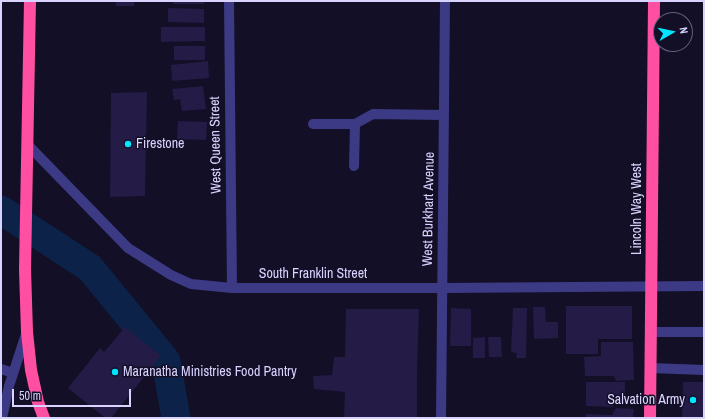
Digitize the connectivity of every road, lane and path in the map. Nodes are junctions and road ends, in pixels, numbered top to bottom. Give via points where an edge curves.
1 (30, 1) edge
2 (229, 1) edge
3 (445, 1) edge
4 (654, 1) edge
5 (444, 115) junction
6 (313, 124) dead end
7 (355, 124) junction
8 (27, 144) junction
9 (354, 166) dead end
10 (652, 286) junction
11 (704, 286) edge
12 (232, 288) junction
13 (442, 288) junction
14 (27, 332) junction
15 (651, 332) junction
16 (704, 332) edge
17 (651, 368) junction
18 (1, 369) edge
19 (704, 370) edge
20 (13, 373) junction
21 (2, 418) edge
22 (44, 418) edge
23 (441, 418) edge
24 (650, 418) edge

1 - 8 highway
2 - 12 street, West Queen Street
3 - 5 street, West Burkhart Avenue
4 - 10 highway, Lincoln Way West
5 - 7 street via 373,114
5 - 13 street, West Burkhart Avenue
6 - 7 street
7 - 9 street
8 - 12 street, South Franklin Street via 128,248 191,284
8 - 14 highway
10 - 11 street, South Franklin Street
10 - 13 street, South Franklin Street
10 - 15 highway, Lincoln Way West
12 - 13 street, South Franklin Street
13 - 23 street, West Burkhart Avenue
14 - 20 street
14 - 22 highway via 31,370
15 - 16 street
15 - 17 highway, Lincoln Way West
17 - 19 street
17 - 24 highway, Lincoln Way West
18 - 20 street
20 - 21 street

